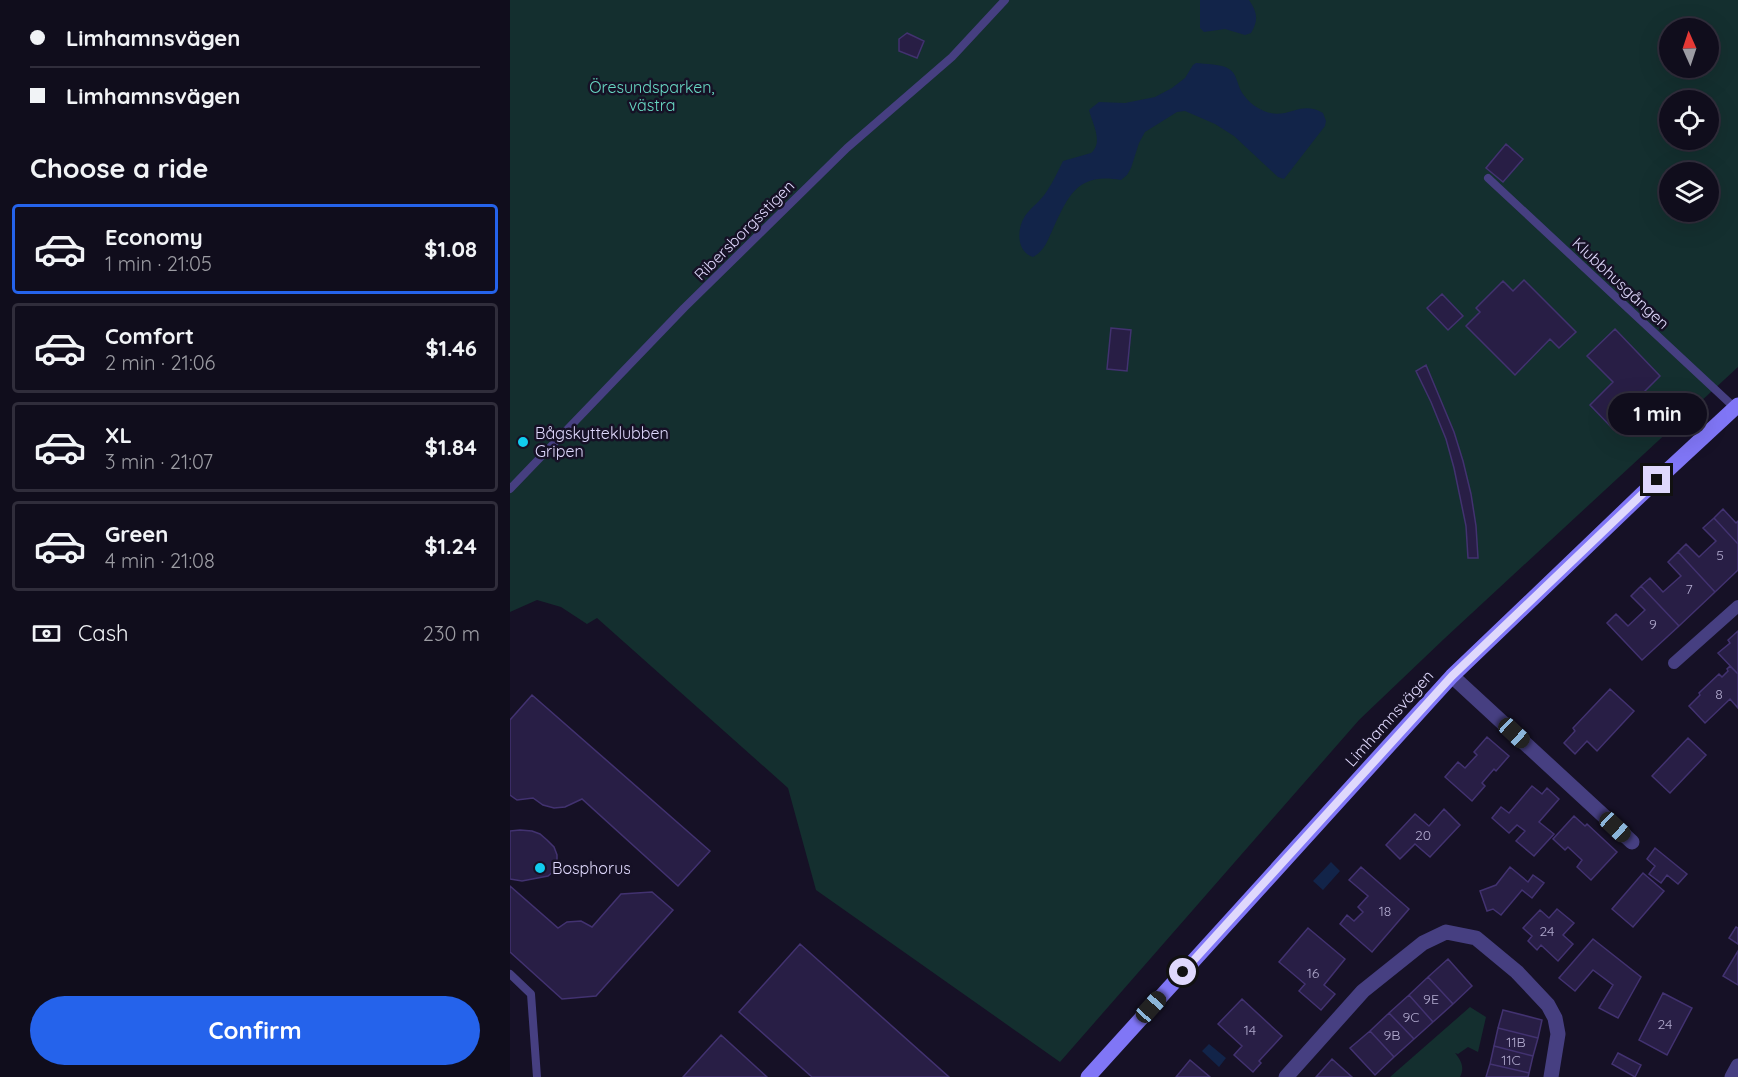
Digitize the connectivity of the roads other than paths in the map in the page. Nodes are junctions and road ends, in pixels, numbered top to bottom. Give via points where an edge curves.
1 (1005, 0) edge
2 (1488, 178) dead end
3 (1736, 407) edge
4 (510, 489) edge
5 (1738, 606) edge
6 (1674, 663) dead end
7 (1452, 676) junction
8 (1632, 842) dead end
9 (510, 974) edge
10 (1738, 1066) edge
11 (537, 1077) edge
12 (1088, 1077) edge
13 (1286, 1077) edge
14 (1551, 1077) edge
15 (1732, 1077) edge

1 - 4 lane, Ribersborgsstigen via 952,57 846,148 684,308
2 - 3 lane, Klubbhusgången
3 - 7 main road, Limhamnsvägen
5 - 6 street
7 - 8 street
7 - 12 main road, Limhamnsvägen
9 - 11 lane via 531,994
10 - 15 street
13 - 14 street via 1363,991 1423,943 1446,932 1476,938 1517,972 1548,1005 1558,1034

